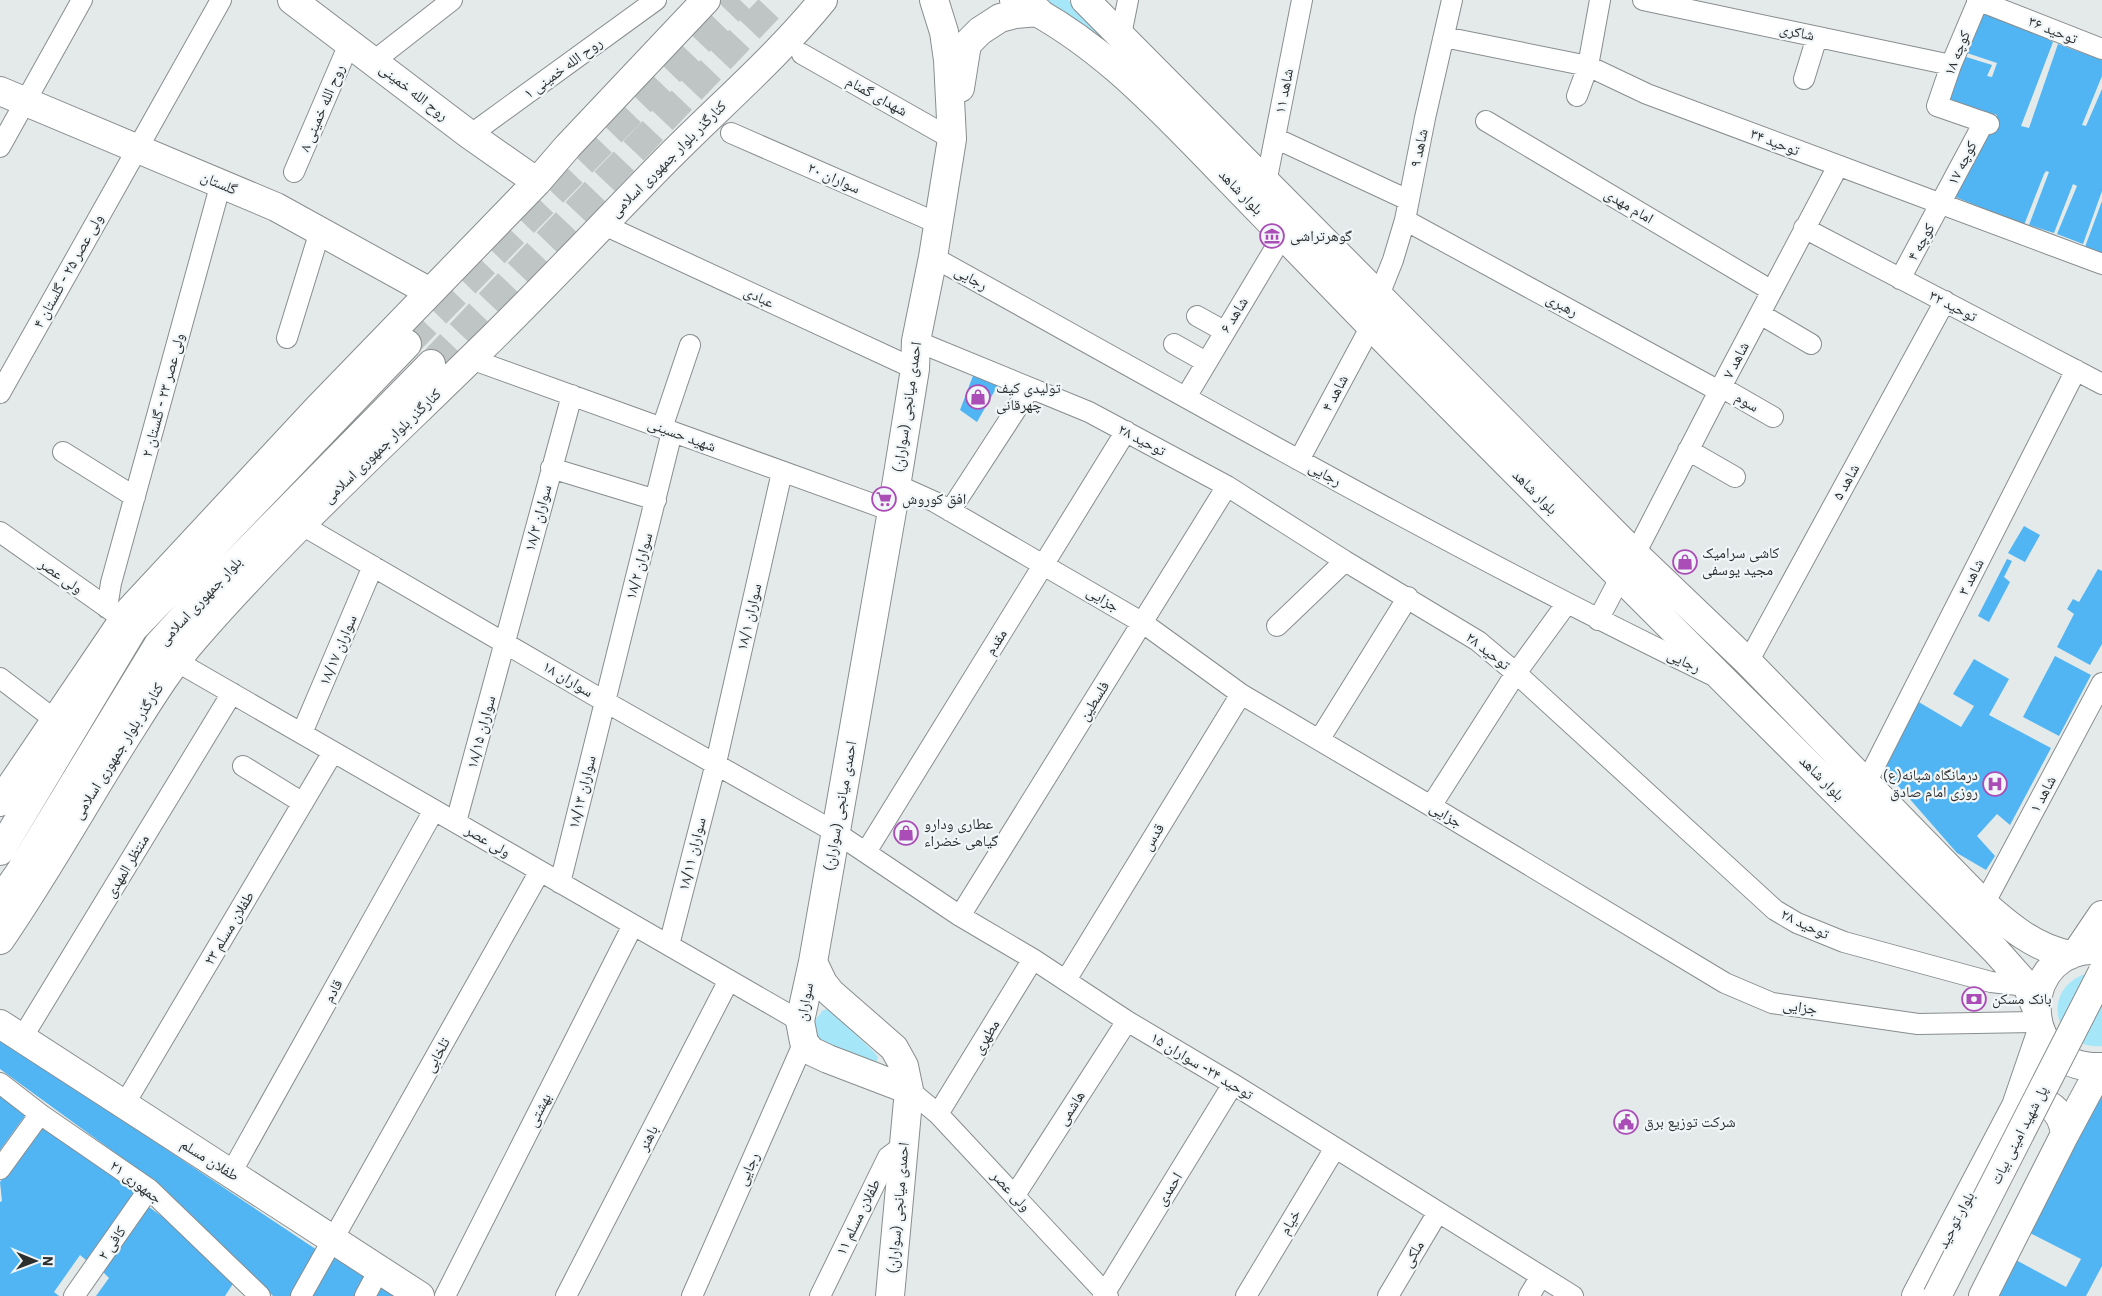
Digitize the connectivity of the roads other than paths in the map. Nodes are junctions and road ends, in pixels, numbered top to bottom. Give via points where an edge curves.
1 (82, 0) edge
2 (221, 0) edge
3 (292, 0) edge
4 (452, 0) edge
5 (656, 0) edge
6 (706, 0) edge
7 (823, 0) edge
8 (934, 0) edge
9 (1014, 0) edge
10 (1085, 0) edge
11 (1128, 0) edge
12 (1302, 0) edge
13 (1452, 0) edge
14 (1600, 0) edge
15 (1643, 0) edge
16 (1978, 0) edge
17 (2003, 5) edge
18 (1039, 12) junction
19 (1122, 35) junction
20 (1444, 37) junction
21 (1817, 37) junction
22 (350, 44) junction
23 (2102, 49) edge
24 (802, 54) dead end
25 (374, 61) junction
26 (1951, 65) junction
27 (1588, 66) junction
28 (1804, 79) dead end
29 (0, 91) edge
30 (1577, 96) dead end
31 (25, 101) junction
32 (1486, 122) dead end
33 (1986, 123) joint
34 (731, 133) dead end
35 (470, 135) junction
36 (952, 138) junction
37 (1275, 138) junction
38 (0, 147) edge
39 (136, 149) junction
40 (1838, 166) junction
41 (294, 172) dead end
42 (537, 182) junction
43 (221, 183) junction
44 (1266, 183) junction
45 (1408, 200) junction
46 (1941, 204) junction
47 (1405, 220) junction
48 (602, 224) junction
49 (937, 224) junction
50 (1804, 228) junction
51 (320, 231) junction
52 (1283, 235) junction
53 (933, 257) junction
54 (2102, 264) edge
55 (1900, 279) junction
56 (1772, 291) junction
57 (430, 292) junction
58 (1379, 295) junction
59 (1945, 302) junction
60 (1760, 314) junction
61 (1197, 316) dead end
62 (1371, 326) junction
63 (1224, 332) junction
64 (287, 338) dead end
65 (916, 341) junction
66 (407, 344) tunnel mouth
67 (1174, 344) dead end
68 (1810, 344) dead end
69 (690, 345) dead end
70 (471, 359) junction
71 (1206, 362) junction
72 (431, 364) tunnel mouth
73 (915, 369) junction
74 (2076, 370) junction
75 (2102, 384) edge
76 (1030, 388) junction
77 (1720, 389) junction
78 (0, 393) edge
79 (572, 395) junction
80 (1186, 397) junction
81 (1773, 417) dead end
82 (667, 430) junction
83 (1126, 431) junction
84 (1688, 450) junction
85 (62, 452) dead end
86 (1299, 460) junction
87 (551, 468) junction
88 (782, 472) junction
89 (1735, 477) dead end
90 (895, 484) junction
91 (1227, 486) junction
92 (134, 497) junction
93 (656, 500) junction
94 (950, 510) junction
95 (892, 511) junction
96 (302, 525) junction
97 (0, 532) edge
98 (1635, 554) junction
99 (1345, 561) junction
100 (1044, 564) junction
101 (373, 566) junction
102 (1620, 578) junction
103 (1408, 598) junction
104 (1567, 603) junction
105 (114, 613) junction
106 (1598, 620) junction
107 (1142, 623) junction
108 (1277, 626) dead end
109 (506, 642) junction
110 (176, 661) junction
111 (1748, 662) junction
112 (1516, 673) junction
113 (0, 678) edge
114 (1723, 680) junction
115 (2102, 683) edge
116 (232, 693) junction
117 (1241, 694) junction
118 (604, 701) junction
119 (55, 720) junction
120 (302, 733) junction
121 (1319, 740) junction
122 (334, 752) junction
123 (716, 763) junction
124 (243, 766) dead end
125 (1866, 783) junction
126 (88, 798) junction
127 (0, 802) edge
128 (304, 803) junction
129 (1431, 806) junction
130 (434, 810) junction
131 (456, 822) junction
132 (835, 832) junction
133 (0, 851) edge
134 (866, 852) junction
135 (540, 871) junction
136 (20, 872) junction
137 (560, 882) junction
138 (0, 901) edge
139 (1984, 904) junction
140 (2102, 914) edge
141 (960, 916) junction
142 (633, 924) junction
143 (2014, 929) junction
144 (0, 940) edge
145 (669, 945) junction
146 (2083, 952) edge
147 (1999, 954) junction
148 (1033, 959) junction
149 (812, 962) junction
150 (2102, 973) edge
151 (729, 980) junction
152 (1066, 980) junction
153 (2102, 1010) edge
154 (2035, 1012) junction
155 (1128, 1021) junction
156 (11, 1031) edge
157 (802, 1031) junction
158 (2102, 1067) edge
159 (0, 1083) edge
160 (1233, 1084) junction
161 (910, 1090) junction
162 (124, 1105) junction
163 (2016, 1106) junction
164 (40, 1114) junction
165 (938, 1114) junction
166 (2065, 1134) junction
167 (904, 1145) junction
168 (1335, 1148) junction
169 (0, 1169) edge
170 (232, 1173) junction
171 (149, 1189) junction
172 (1015, 1195) junction
173 (1438, 1212) junction
174 (333, 1240) junction
175 (379, 1270) junction
176 (1541, 1276) junction
177 (250, 1292) edge
178 (1106, 1295) edge
179 (74, 1296) edge
180 (301, 1296) edge
181 (365, 1296) edge
182 (420, 1296) edge
183 (445, 1296) edge
184 (566, 1296) edge
185 (692, 1296) edge
186 (820, 1296) edge
187 (890, 1296) edge
188 (1246, 1296) edge
189 (1388, 1296) edge
190 (1528, 1296) edge
191 (1573, 1296) edge
192 (1916, 1296) edge
193 (1937, 1296) edge
194 (1955, 1296) edge
195 (1983, 1296) edge

1 - 31 street
2 - 39 street, ولی عصر ۲۵ - گلستان ۴
3 - 22 main road, روح الله خمینی
4 - 25 street
5 - 35 street, روح الله خمینی ۱
6 - 42 main road
7 - 48 main road, کنارگذر بلوار جمهوری اسلامی via 784,45
8 - 36 main road, احمدی میانجی (سواران) via 948,60
9 - 18 main road, بلوار شاهد
10 - 19 main road, بلوار شاهد
11 - 19 street
12 - 37 street, شاهد ۱۱
13 - 20 street, شاهد ۹
14 - 27 street
15 - 21 street, شاکری
16 - 17 street, توحید ۳۶
16 - 26 street, کوچه ۱۸
17 - 23 street, توحید ۳۶
18 - 36 main road via 1000,18 967,44
18 - 52 main road, بلوار شاهد via 1097,51 1148,96
19 - 44 main road, بلوار شاهد
20 - 27 street, توحید ۳۴
20 - 45 street, شاهد ۹
21 - 26 street, شاکری
21 - 28 street
22 - 25 main road, روح الله خمینی
22 - 41 street, روح الله خمینی ۸
24 - 36 street, شهدای گمنام
25 - 35 main road, روح الله خمینی
26 - 33 street, کوچه ۱۸ via 1937,106
27 - 30 street
27 - 40 street, توحید ۳۴ via 1646,94
29 - 31 main road, گلستان
31 - 38 street
31 - 39 main road, گلستان
32 - 56 street, امام مهدی
33 - 46 street, کوچه ۱۷
34 - 49 street, سواران ۲۰
35 - 42 main road, روح الله خمینی
36 - 49 main road, احمدی میانجی (سواران)
37 - 44 street, شاهد ۱۱
37 - 45 street
39 - 43 main road, گلستان
39 - 78 street, ولی عصر ۲۵ - گلستان ۴
40 - 46 street, توحید ۳۴
40 - 50 street, شاهد ۷
42 - 57 main road
43 - 51 main road, گلستان
43 - 92 street, ولی عصر ۲۳ - گلستان ۲
44 - 58 main road, بلوار شاهد
45 - 47 street, شاهد ۹
46 - 54 street, توحید ۳۴
46 - 55 street, کوچه ۴
47 - 58 street, شاهد ۹
47 - 77 street, رهبری
48 - 70 main road, کنارگذر بلوار جمهوری اسلامی
48 - 73 street, عبادی
49 - 53 main road, احمدی میانجی (سواران)
50 - 55 street, توحید ۳۲
50 - 56 street, شاهد ۷
51 - 57 main road, گلستان
51 - 64 street
52 - 62 main road, بلوار شاهد
52 - 63 street, شاهد ۶
53 - 65 main road, احمدی میانجی (سواران)
53 - 80 street, رجایی
55 - 59 street, توحید ۳۲
56 - 60 street, شاهد ۷
57 - 105 main road
58 - 98 main road, بلوار شاهد
59 - 74 street, توحید ۳۲
59 - 111 street, شاهد ۵
60 - 68 street
60 - 77 street, شاهد ۷
61 - 63 street
62 - 86 street, شاهد ۴
62 - 102 main road, بلوار شاهد
63 - 71 street, شاهد ۶
65 - 73 main road, احمدی میانجی (سواران)
65 - 76 street, توحید ۲۸
66 - 133 main road, بلوار جمهوری اسلامی via 133,629
67 - 71 street
69 - 82 street, سواران ۱۸/۲
70 - 79 street, شهید حسینی
70 - 96 main road, کنارگذر بلوار جمهوری اسلامی
71 - 80 street, شاهد ۶
72 - 136 main road, بلوار جمهوری اسلامی via 158,645
73 - 90 main road, احمدی میانجی (سواران)
74 - 75 street, توحید ۳۲
74 - 125 street, شاهد ۳
76 - 83 street, توحید ۲۸
76 - 94 street
77 - 81 street, سوم
77 - 84 street, شاهد ۷
79 - 82 street, شهید حسینی
79 - 87 street, سواران ۱۸/۳
80 - 86 street, رجایی
82 - 88 street, شهید حسینی
82 - 93 street, سواران ۱۸/۲
83 - 91 street, توحید ۲۸
83 - 100 street, مقدم
84 - 89 street
84 - 98 street, شاهد ۷
85 - 92 street
86 - 104 street, رجایی
87 - 93 street
87 - 109 street, سواران ۱۸/۳
88 - 95 street, شهید حسینی
88 - 123 street, سواران ۱۸/۱
90 - 94 street, جزایی
90 - 95 main road, احمدی میانجی (سواران)
91 - 99 street, توحید ۲۸
91 - 107 street, فلسطین
92 - 105 street, ولی عصر ۲۳ - گلستان ۲ via 111,583
93 - 118 street, سواران ۱۸/۲
94 - 100 street, جزایی
95 - 132 main road, احمدی میانجی (سواران)
96 - 101 street, سواران ۱۸
96 - 110 main road, کنارگذر بلوار جمهوری اسلامی
97 - 105 street, ولی عصر
98 - 111 main road, بلوار شاهد
99 - 103 street, توحید ۲۸
99 - 108 street
100 - 107 street, جزایی
100 - 134 street, مقدم
101 - 109 street, سواران ۱۸
101 - 120 street, سواران ۱۸/۱۷
102 - 106 street
102 - 114 main road, بلوار شاهد
103 - 112 street, توحید ۲۸ via 1478,641
103 - 121 street
104 - 106 street, رجایی
104 - 112 street
105 - 119 main road
106 - 114 street, رجایی
107 - 117 street, جزایی
107 - 141 street, فلسطین
109 - 118 street, سواران ۱۸
109 - 131 street, سواران ۱۸/۱۵
110 - 116 street, ولی عصر
110 - 126 main road, کنارگذر بلوار جمهوری اسلامی
111 - 125 main road, بلوار شاهد
112 - 129 street
112 - 154 street, توحید ۲۸ via 1775,910 1797,923 1844,942 1991,982
113 - 119 street
114 - 147 main road, بلوار شاهد
115 - 139 street, شاهد ۱
116 - 120 street, ولی عصر
116 - 156 street, منتظر المهدی
117 - 121 street, جزایی
117 - 152 street, قدس
118 - 123 street, سواران ۱۸
118 - 137 street, سواران ۱۸/۱۳
119 - 127 main road
120 - 122 street, ولی عصر
121 - 129 street, جزایی
122 - 128 street, طفلان مسلم ۲۳
122 - 130 street, ولی عصر
123 - 132 street, سواران ۱۸
123 - 145 street, سواران ۱۸/۱۱
124 - 128 street
125 - 139 main road, بلوار شاهد
126 - 136 main road
126 - 144 main road, کنارگذر بلوار جمهوری اسلامی
128 - 162 street, طفلان مسلم ۲۳
129 - 154 street, جزایی via 1725,983 1772,1003 1918,1024
130 - 131 street, ولی عصر
130 - 170 street, قادم
131 - 135 street, ولی عصر
132 - 134 street, توحید ۲۴- سواران ۱۵
132 - 149 main road, احمدی میانجی (سواران)
134 - 141 street, توحید ۲۴- سواران ۱۵
135 - 137 street, ولی عصر
135 - 174 street, تلخابی
136 - 138 main road, بلوار جمهوری اسلامی
137 - 142 street, ولی عصر
139 - 143 main road, بلوار شاهد
140 - 146 main road
141 - 148 street, توحید ۲۴- سواران ۱۵
142 - 145 street, ولی عصر
142 - 183 street, بهشتی
143 - 146 main road, بلوار شاهد via 2052,951
143 - 147 main road via 2022,939 2023,952 2015,959
145 - 151 street, ولی عصر
146 - 154 main road, بلوار توحید via 2049,970 2042,982
147 - 154 main road, بلوار شاهد
148 - 152 street, توحید ۲۴- سواران ۱۵
148 - 165 street, مطهری
149 - 157 main road, سواران
149 - 161 main road, احمدی میانجی (سواران) via 831,993 894,1048 904,1066
150 - 193 main road, پل شهید امینی بیات, bridge
151 - 157 street, ولی عصر
151 - 184 street, باهنر
152 - 155 street, توحید ۲۴- سواران ۱۵
153 - 194 main road, پل شهید امینی بیات
154 - 158 main road, بلوار شاهد via 2048,1046 2059,1056 2079,1065
154 - 163 main road, بلوار توحید
155 - 160 street, توحید ۲۴- سواران ۱۵
155 - 172 street, هاشمی
156 - 162 main road, طفلان مسلم
157 - 161 main road via 811,1051
157 - 185 street, رجایی
158 - 166 main road
159 - 164 street, جمهوری ۲۱
160 - 168 street, توحید ۲۴- سواران ۱۵
160 - 178 street, احمدی
161 - 165 street, ولی عصر
161 - 167 main road, احمدی میانجی (سواران)
162 - 170 main road, طفلان مسلم
163 - 166 main road via 2038,1101 2049,1105 2058,1112
163 - 192 main road, بلوار توحید
164 - 169 street
164 - 171 street, جمهوری ۲۱
165 - 172 street, ولی عصر
166 - 195 main road
167 - 186 street, طفلان مسلم ۱۱ via 888,1157
167 - 187 main road, احمدی میانجی (سواران)
168 - 173 street, توحید ۲۴- سواران ۱۵
168 - 188 street, خیام
170 - 174 main road, طفلان مسلم
171 - 177 street, جمهوری ۲۱
171 - 179 street, کافی ۲
172 - 178 street, ولی عصر
173 - 176 street, توحید ۲۴- سواران ۱۵
173 - 189 street, ملکی
174 - 175 main road, طفلان مسلم
174 - 180 street, تلخابی
175 - 181 street
175 - 182 main road, طفلان مسلم
176 - 190 street
176 - 191 street, توحید ۲۴- سواران ۱۵

